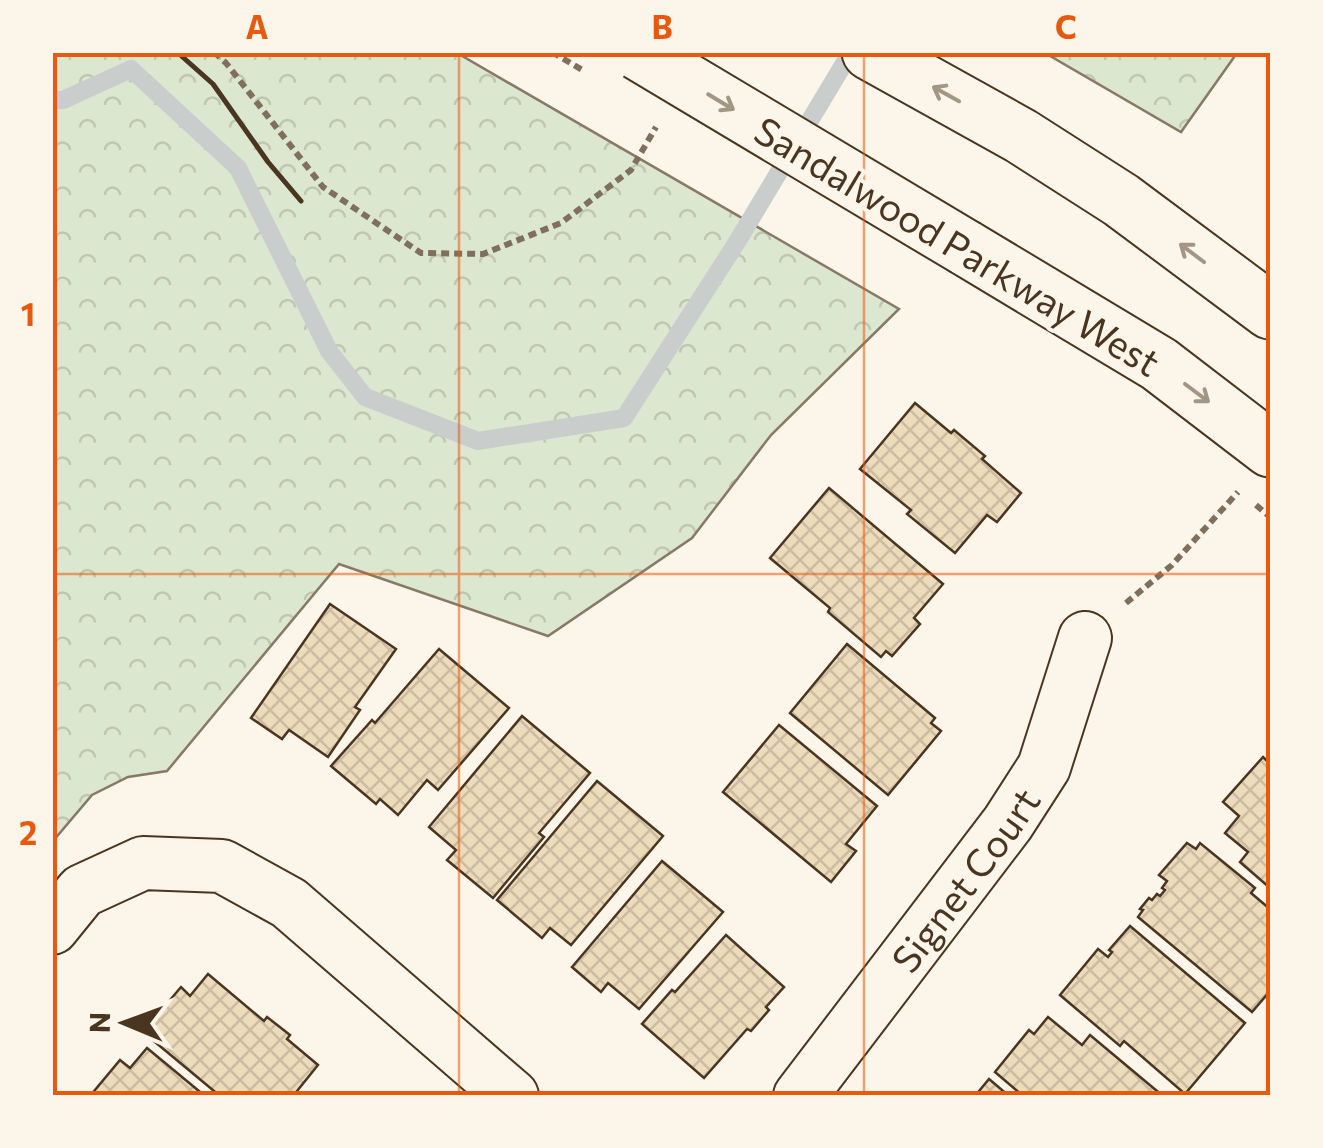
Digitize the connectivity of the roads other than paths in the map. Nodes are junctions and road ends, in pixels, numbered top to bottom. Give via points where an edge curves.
1 (638, 52) edge
2 (870, 52) edge
3 (1270, 311) edge
4 (1254, 470) edge
5 (1086, 638) road end
6 (52, 928) edge
7 (512, 1096) edge
8 (800, 1096) edge

1 -> 4 main road, Sandalwood Parkway West, bridge via 1159,364
3 -> 2 main road via 1121,200
5 - 8 street, Signet Court via 1044,767
6 - 7 street via 82,891 142,864 222,866 289,903

